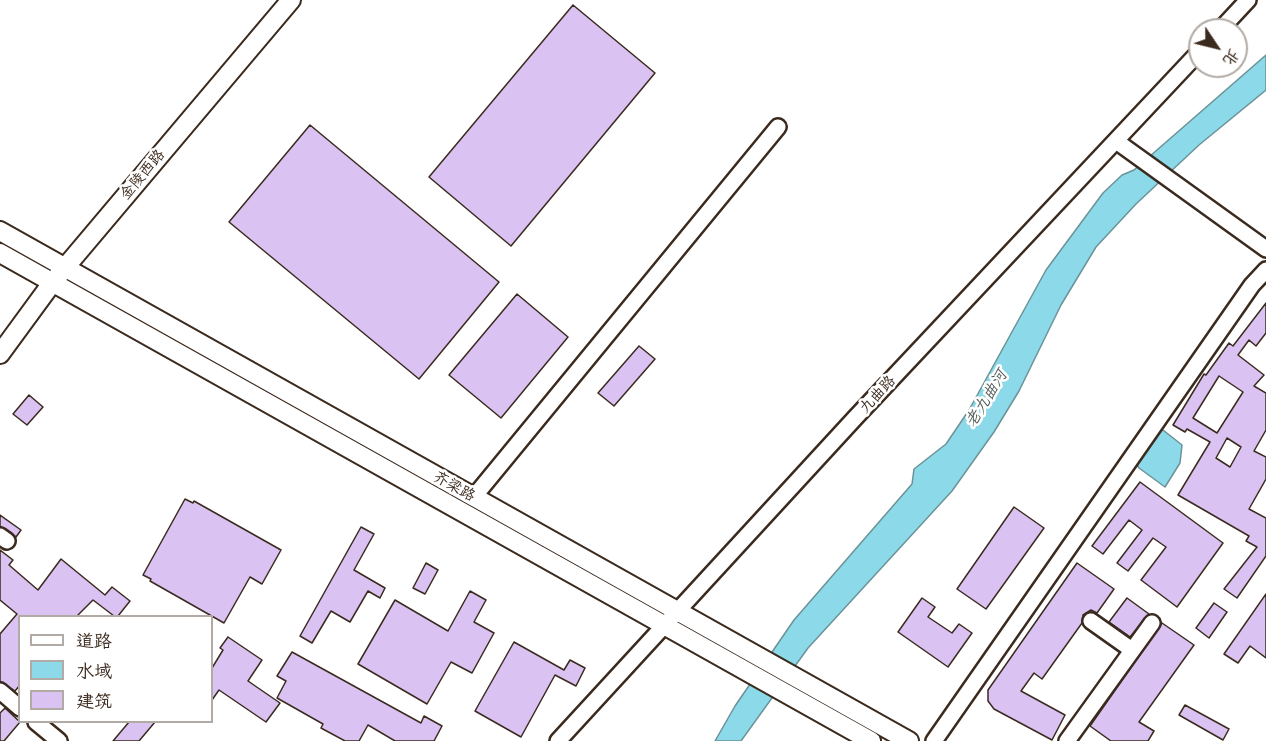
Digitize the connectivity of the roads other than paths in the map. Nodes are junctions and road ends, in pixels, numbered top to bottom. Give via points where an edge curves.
1 (291, 0) edge
2 (1248, 0) edge
3 (1231, 18) edge
4 (1188, 64) edge
5 (778, 127) dead end
6 (1116, 141) junction
7 (0, 231) edge
8 (1266, 249) edge
9 (0, 253) edge
10 (66, 268) junction
11 (1266, 270) edge
12 (52, 283) junction
13 (0, 354) edge
14 (473, 498) junction
15 (678, 612) junction
16 (1091, 621) dead end
17 (1152, 623) dead end
18 (666, 626) junction
19 (1132, 650) junction
20 (755, 665) junction
21 (790, 685) junction
22 (0, 691) edge
23 (18, 706) edge
24 (37, 723) edge
25 (59, 741) edge
26 (558, 741) edge
27 (871, 741) edge
28 (909, 741) edge
29 (934, 741) edge
30 (1067, 741) edge

1 - 10 main road, 金陵西路
2 - 3 street
4 - 6 street, 九曲路
5 - 14 street
6 - 8 street
6 - 15 street, 九曲路
7 - 10 main road, 齐梁路
9 - 12 main road, 齐梁路
10 - 12 main road, 金陵西路
10 - 14 main road, 齐梁路
11 - 29 street
12 - 13 main road, 金陵西路
12 - 18 main road, 齐梁路
14 - 15 main road, 齐梁路
15 - 18 street, 九曲路
15 - 20 main road, 齐梁路
16 - 19 street
17 - 19 street
18 - 20 main road, 齐梁路
18 - 26 street, 九曲路
19 - 30 street
20 - 21 main road, 齐梁路
21 - 27 main road, 齐梁路
21 - 28 main road, 齐梁路
22 - 23 street
24 - 25 street

